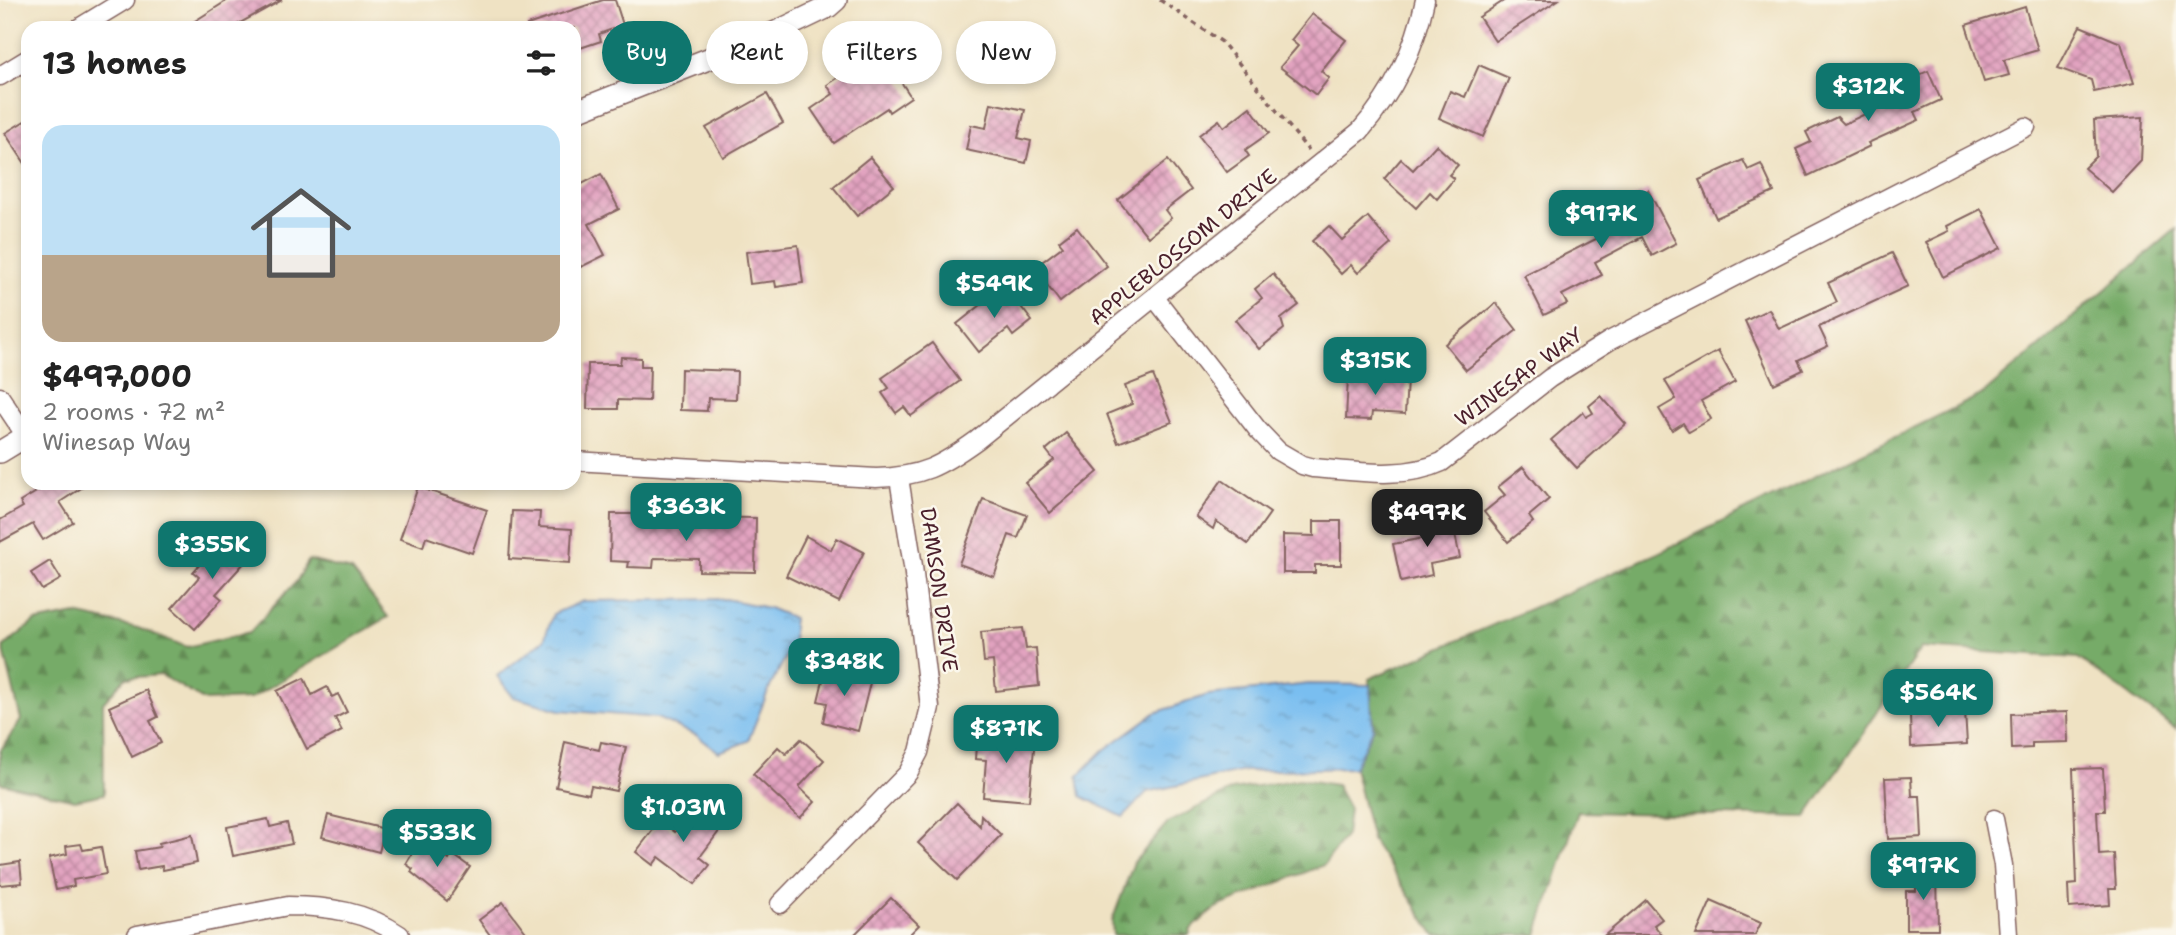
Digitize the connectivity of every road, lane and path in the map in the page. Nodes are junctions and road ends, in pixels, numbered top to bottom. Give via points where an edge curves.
1 (125, 0) edge
2 (836, 0) edge
3 (1160, 0) edge
4 (1425, 0) edge
5 (90, 21) edge
6 (21, 63) edge
7 (0, 76) edge
8 (581, 109) edge
9 (2026, 127) dead end
10 (1321, 165) junction
11 (1155, 299) junction
12 (0, 397) edge
13 (21, 427) edge
14 (21, 438) edge
15 (1, 448) edge
16 (581, 461) edge
17 (899, 478) junction
18 (1994, 818) dead end
19 (780, 904) dead end
20 (136, 935) edge
21 (400, 935) edge
22 (2008, 935) edge

1 - 5 street
2 - 8 street via 774,33
3 - 10 path via 1222,42
4 - 10 street, APPLEBLOSSOM DRIVE via 1396,82 1360,131
6 - 7 street
9 - 11 street, WINESAP WAY via 1588,353 1431,468 1401,472 1313,468 1278,451
10 - 11 street, APPLEBLOSSOM DRIVE
11 - 17 street, APPLEBLOSSOM DRIVE via 953,458 923,473
12 - 13 street
14 - 15 street
16 - 17 street, APPLEBLOSSOM DRIVE
17 - 19 street, DAMSON DRIVE via 929,685 928,721 908,773
18 - 22 street
20 - 21 street via 288,906 340,910

